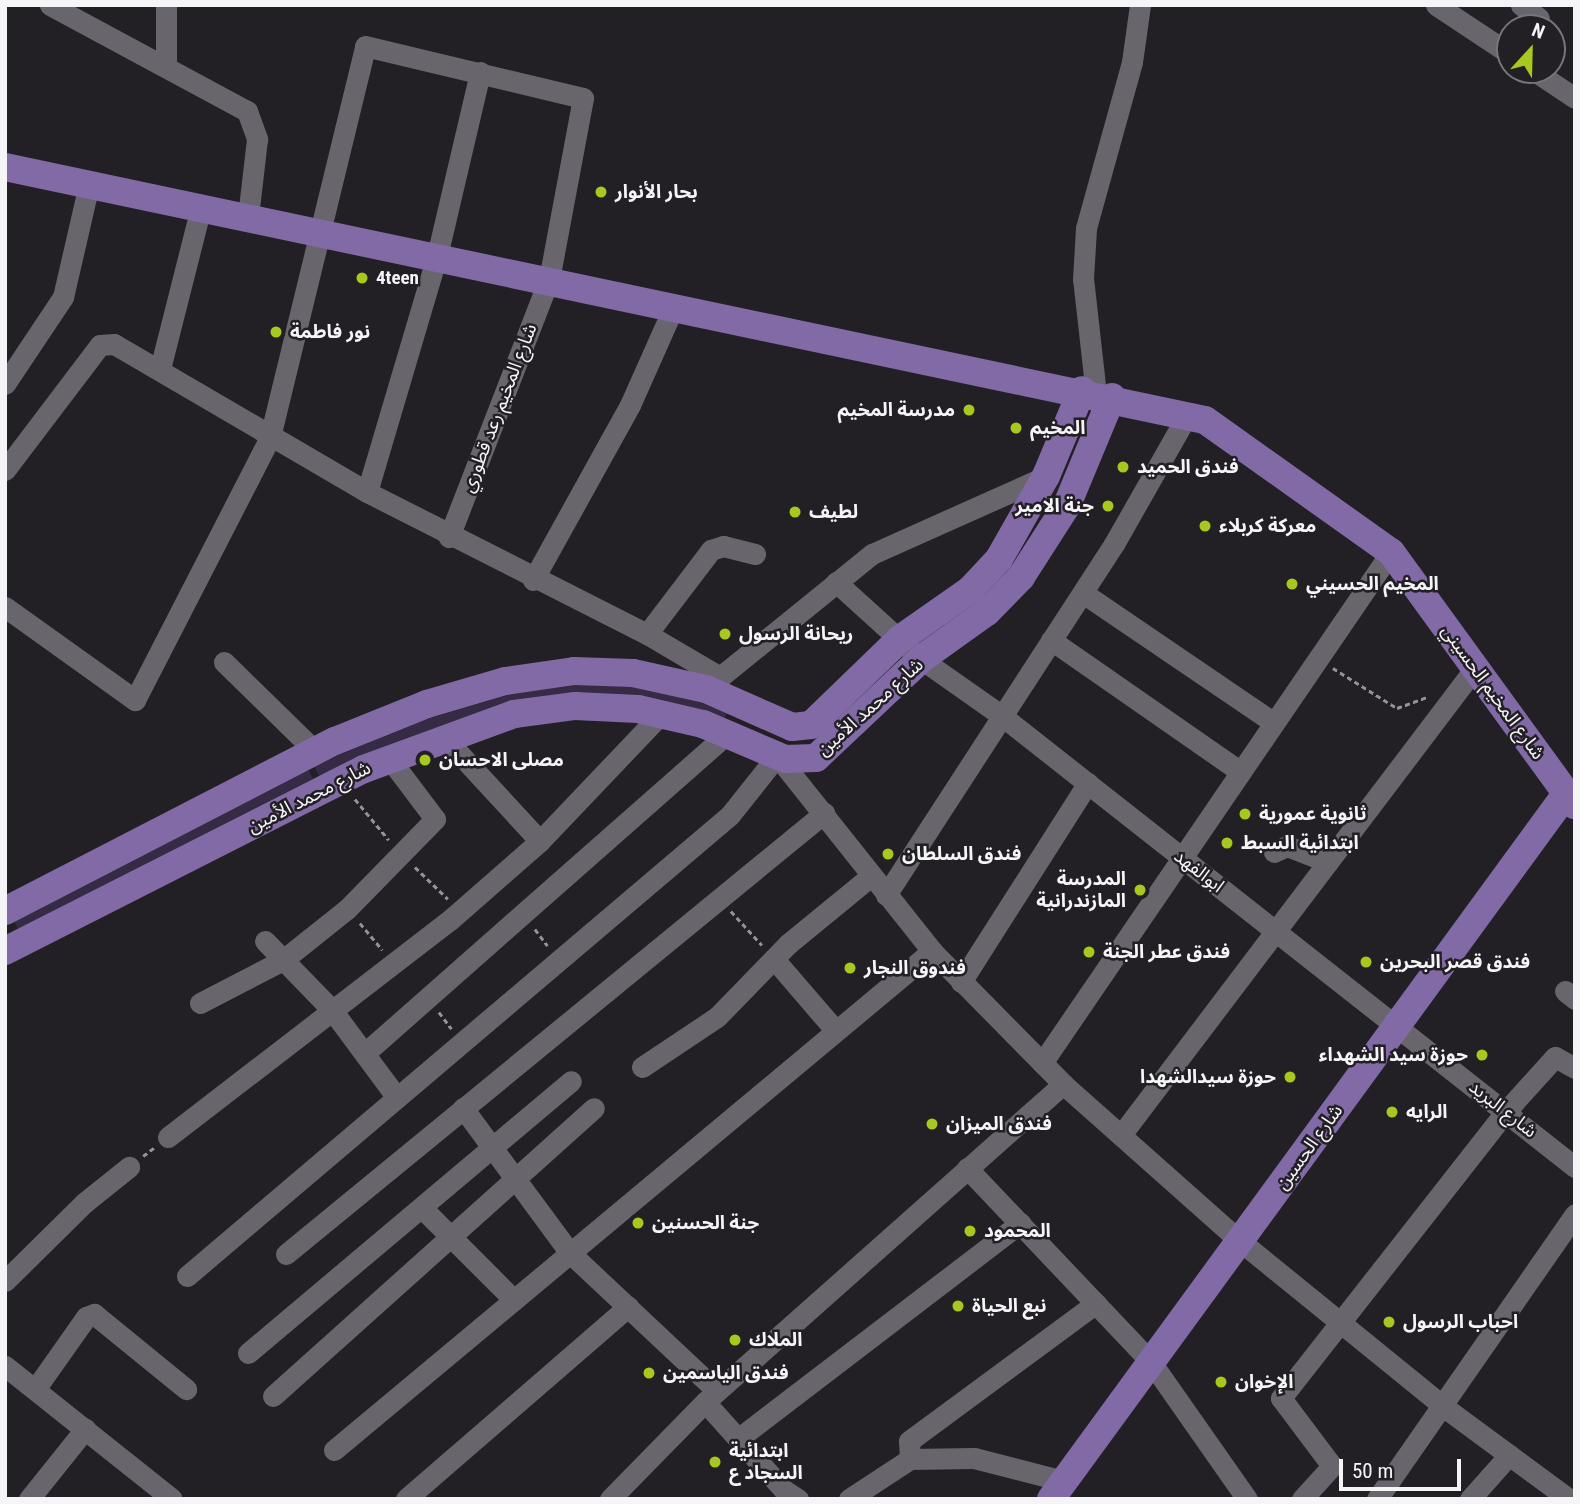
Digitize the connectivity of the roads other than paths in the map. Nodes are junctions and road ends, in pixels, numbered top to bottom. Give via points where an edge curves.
1 (50, 5) edge
2 (166, 5) edge
3 (1140, 5) edge
4 (1436, 5) edge
5 (1464, 13) edge
6 (1496, 42) edge
7 (166, 65) junction
8 (480, 72) junction
9 (1554, 84) edge
10 (1575, 98) edge
11 (5, 167) edge
12 (89, 184) junction
13 (201, 207) junction
14 (248, 217) junction
15 (322, 232) junction
16 (437, 256) junction
17 (549, 279) junction
18 (674, 306) junction
19 (160, 369) junction
20 (5, 384) edge
21 (1097, 394) junction
22 (1188, 414) junction
23 (270, 437) junction
24 (5, 470) edge
25 (1046, 476) junction
26 (367, 492) junction
27 (449, 537) junction
28 (1391, 551) junction
29 (755, 554) dead end
30 (533, 580) junction
31 (836, 582) junction
32 (1083, 593) junction
33 (5, 607) edge
34 (647, 634) junction
35 (900, 639) junction
36 (1051, 640) junction
37 (921, 659) junction
38 (224, 662) dead end
39 (1468, 677) junction
40 (713, 683) junction
41 (662, 713) junction
42 (1002, 716) junction
43 (1274, 723) junction
44 (728, 733) junction
45 (443, 736) junction
46 (315, 751) junction
47 (777, 756) junction
48 (389, 758) junction
49 (1241, 772) junction
50 (1088, 783) junction
51 (1572, 794) edge
52 (824, 813) junction
53 (540, 841) junction
54 (1274, 852) dead end
55 (1182, 858) junction
56 (1328, 862) junction
57 (871, 876) junction
58 (886, 895) junction
59 (5, 911) edge
60 (1276, 931) junction
61 (265, 941) dead end
62 (5, 951) edge
63 (932, 951) junction
64 (774, 959) junction
65 (283, 960) junction
66 (961, 982) junction
67 (200, 1003) dead end
68 (332, 1010) junction
69 (1397, 1026) junction
70 (835, 1030) junction
71 (365, 1053) junction
72 (1042, 1063) junction
73 (642, 1067) dead end
74 (1575, 1068) edge
75 (571, 1081) dead end
76 (1063, 1084) junction
77 (397, 1098) junction
78 (464, 1108) junction
79 (594, 1108) dead end
80 (1506, 1111) junction
81 (1121, 1135) junction
82 (167, 1137) road end
83 (491, 1145) junction
84 (130, 1167) road end
85 (1575, 1167) edge
86 (967, 1168) junction
87 (515, 1178) junction
88 (422, 1208) junction
89 (1575, 1214) edge
90 (1020, 1223) junction
91 (450, 1235) junction
92 (1240, 1241) junction
93 (569, 1252) junction
94 (286, 1254) dead end
95 (187, 1276) dead end
96 (5, 1281) edge
97 (514, 1300) junction
98 (1096, 1303) junction
99 (628, 1307) junction
100 (1339, 1322) junction
101 (248, 1353) dead end
102 (1151, 1362) junction
103 (5, 1366) edge
104 (36, 1388) junction
105 (186, 1389) dead end
106 (273, 1396) dead end
107 (711, 1397) junction
108 (1444, 1408) junction
109 (85, 1429) junction
110 (738, 1438) junction
111 (334, 1450) dead end
112 (1509, 1455) junction
113 (910, 1459) junction
114 (1054, 1492) edge
115 (1387, 1495) edge
116 (787, 1496) edge
117 (1565, 1498) edge
118 (29, 1499) edge
119 (172, 1499) edge
120 (406, 1499) edge
121 (610, 1499) edge
122 (849, 1499) edge
123 (1247, 1499) edge
124 (1302, 1499) edge
125 (1470, 1499) edge

1 - 7 street
2 - 7 street
3 - 21 street via 1132,62 1086,228 1084,304
4 - 5 street
5 - 6 street
7 - 14 street via 236,101 252,117 257,139
8 - 15 street via 365,46
8 - 16 street
8 - 17 street, شارع المخيم رعد قطوري via 583,98
9 - 10 street
11 - 12 main road, شارع المخيم الحسيني
12 - 13 main road, شارع المخيم الحسيني
12 - 20 street via 63,297
13 - 14 main road, شارع المخيم الحسيني
13 - 19 street
14 - 15 main road, شارع المخيم الحسيني
15 - 16 main road, شارع المخيم الحسيني
15 - 23 street
16 - 17 main road, شارع المخيم الحسيني
16 - 26 street
17 - 18 main road, شارع المخيم الحسيني
17 - 27 street, شارع المخيم رعد قطوري
18 - 21 main road, شارع المخيم الحسيني
18 - 30 street via 630,405
19 - 23 street
19 - 24 street via 125,348 100,345
21 - 22 main road, شارع المخيم الحسيني
21 - 25 main road, شارع محمد الأمين
21 - 37 main road, شارع محمد الأمين via 1067,505 1034,561 987,612
22 - 28 main road, شارع المخيم الحسيني via 1216,427
22 - 32 street
23 - 26 street
23 - 33 street via 135,700
25 - 31 street via 894,542
25 - 35 main road, شارع محمد الأمين via 1026,516 987,573
26 - 27 street
27 - 30 street
28 - 39 main road, شارع المخيم الحسيني
28 - 43 street
29 - 34 street via 723,546 711,550
30 - 34 street
31 - 35 street
31 - 40 street
32 - 36 street
32 - 43 street
34 - 40 street
35 - 37 street
35 - 40 main road, شارع محمد الأمين via 816,722 806,726 787,725
36 - 42 street
36 - 49 street
37 - 42 street, ابوالفهد
37 - 47 main road, شارع محمد الأمين via 827,752 800,762
38 - 46 street
39 - 51 main road, شارع المخيم الحسيني
39 - 56 street
40 - 46 main road, شارع محمد الأمين via 634,673 540,674 427,704
41 - 44 main road, شارع محمد الأمين
41 - 45 main road, شارع محمد الأمين via 604,706 543,709
41 - 53 street
42 - 50 street, ابوالفهد
42 - 58 street
43 - 49 street
44 - 47 main road, شارع محمد الأمين
44 - 71 street
45 - 48 main road, شارع محمد الأمين
45 - 53 street
46 - 59 main road, شارع محمد الأمين
47 - 52 street
47 - 77 street via 730,816
48 - 62 main road, شارع محمد الأمين
48 - 65 street via 435,819 347,909
49 - 55 street
50 - 55 street, ابوالفهد
50 - 66 street
51 - 69 main road, شارع الحسين
52 - 57 street
52 - 78 street
53 - 68 street via 387,972
54 - 56 street via 1287,846
55 - 60 street, ابوالفهد
55 - 72 street
56 - 60 street
57 - 58 street
57 - 64 street
58 - 63 street
60 - 69 street, ابوالفهد
60 - 81 street
61 - 65 street
63 - 66 street
63 - 70 street
64 - 70 street
64 - 73 street via 717,1017
65 - 67 street
65 - 68 street
66 - 72 street
68 - 71 street
68 - 82 street
69 - 80 street, شارع البريد
69 - 92 main road, شارع الحسين
70 - 93 street
71 - 77 street
72 - 76 street
74 - 80 street via 1555,1057
75 - 83 street
76 - 81 street
76 - 86 street
77 - 95 street
78 - 83 street
78 - 94 street
79 - 87 street
80 - 85 street, شارع البريد
80 - 100 street
81 - 92 street
83 - 87 street
83 - 88 street
84 - 96 street via 84,1203
86 - 90 street
86 - 107 street
87 - 91 street
87 - 93 street
88 - 91 street
88 - 101 street
89 - 108 street
90 - 98 street
90 - 110 street
91 - 97 street
91 - 106 street
92 - 100 street
92 - 102 main road, شارع الحسين
93 - 97 street
93 - 99 street
97 - 111 street
98 - 102 street
98 - 113 street via 909,1441
99 - 107 street
99 - 120 street
100 - 108 street
100 - 124 street via 1281,1398 1332,1466
102 - 114 main road, شارع الحسين
102 - 123 street
103 - 104 street
104 - 105 street via 86,1317 94,1314
104 - 109 street
107 - 110 street
107 - 121 street
108 - 112 street
108 - 115 street
109 - 118 street
109 - 119 street
110 - 116 street
112 - 117 street
112 - 125 street
113 - 114 street via 974,1458
113 - 122 street

